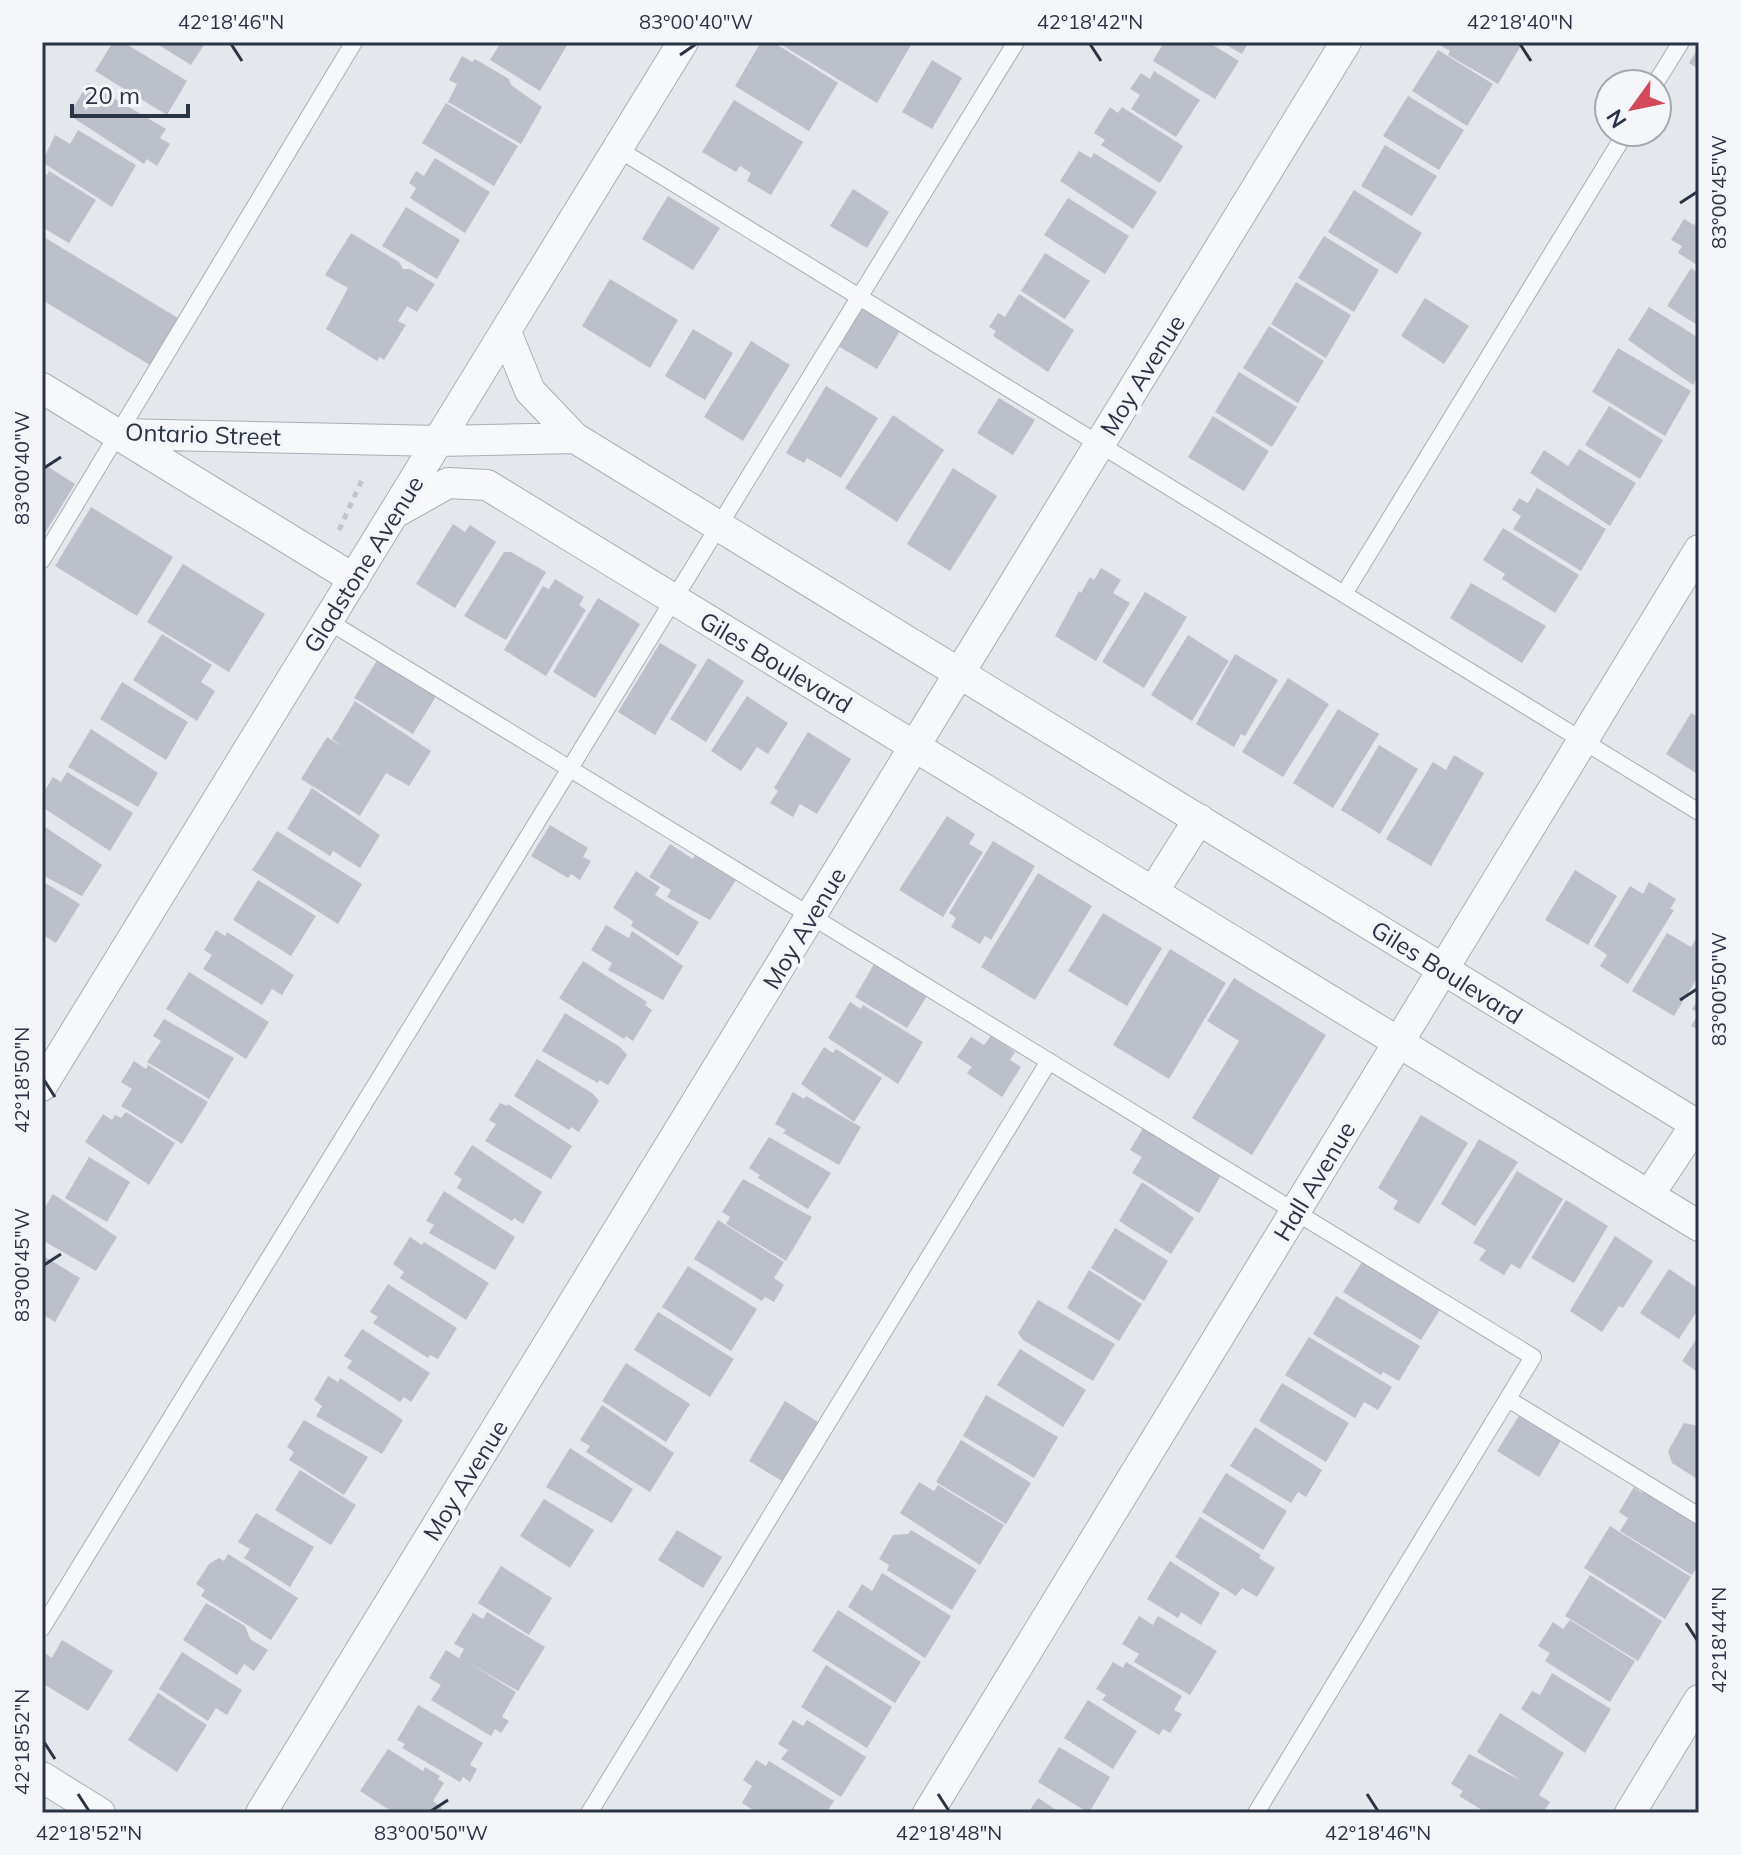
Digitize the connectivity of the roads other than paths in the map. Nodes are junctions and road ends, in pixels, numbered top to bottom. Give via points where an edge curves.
1 (354, 42) edge
2 (683, 42) edge
3 (1016, 42) edge
4 (1346, 42) edge
5 (1681, 42) edge
6 (1665, 68) edge
7 (1616, 148) edge
8 (618, 149) junction
9 (860, 298) junction
10 (506, 332) junction
11 (42, 388) edge
12 (118, 434) junction
13 (575, 438) junction
14 (439, 441) junction
15 (1100, 445) junction
16 (393, 514) junction
17 (721, 525) junction
18 (1699, 550) edge
19 (42, 560) edge
20 (354, 579) junction
21 (1344, 594) junction
22 (675, 601) junction
23 (328, 621) junction
24 (960, 673) junction
25 (1582, 741) junction
26 (915, 747) junction
27 (571, 769) junction
28 (1699, 812) edge
29 (1199, 819) junction
30 (1153, 892) junction
31 (811, 916) junction
32 (1443, 969) junction
33 (1398, 1043) junction
34 (1049, 1061) junction
35 (42, 1086) edge
36 (1697, 1125) edge
37 (1649, 1195) junction
38 (1295, 1212) junction
39 (1699, 1226) edge
40 (1508, 1399) junction
41 (1699, 1516) edge
42 (42, 1628) edge
43 (1699, 1700) edge
44 (42, 1777) edge
45 (100, 1813) edge
46 (261, 1813) edge
47 (589, 1813) edge
48 (928, 1813) edge
49 (1256, 1813) edge
50 (1630, 1813) edge

1 - 12 lane
2 - 8 street, Gladstone Avenue
3 - 9 lane
4 - 15 street, Moy Avenue
5 - 6 lane
7 - 21 lane
8 - 9 lane
8 - 10 street, Gladstone Avenue
9 - 15 lane
9 - 17 lane
10 - 13 street, Giles Boulevard via 530,391
10 - 14 street, Gladstone Avenue
11 - 12 street, Ontario Street
12 - 14 street, Ontario Street
12 - 19 lane
12 - 20 street
13 - 14 street
13 - 17 street, Giles Boulevard
14 - 16 street, Gladstone Avenue
15 - 21 lane
15 - 24 street, Moy Avenue
16 - 20 street, Gladstone Avenue
16 - 22 street, Giles Boulevard via 448,483 487,485
17 - 22 lane
17 - 24 street, Giles Boulevard
18 - 25 street, Hall Avenue
20 - 23 street, Gladstone Avenue
21 - 25 lane
22 - 26 street, Giles Boulevard
22 - 27 lane
23 - 27 lane
23 - 35 street, Gladstone Avenue
24 - 26 street, Moy Avenue
24 - 29 street, Giles Boulevard
25 - 28 lane
25 - 32 street, Hall Avenue
26 - 30 street, Giles Boulevard
26 - 31 street, Moy Avenue
27 - 31 lane
27 - 42 lane
29 - 30 street
29 - 32 street, Giles Boulevard
30 - 33 street, Giles Boulevard
31 - 34 lane
31 - 46 street, Moy Avenue
32 - 33 street, Hall Avenue
32 - 36 street, Giles Boulevard
33 - 37 street, Giles Boulevard
33 - 38 street, Hall Avenue
34 - 38 lane
34 - 47 lane
36 - 37 street, Giles Boulevard
37 - 39 street, Giles Boulevard
38 - 40 lane via 1533,1357
38 - 48 street, Hall Avenue
40 - 41 lane
40 - 49 lane
43 - 50 street
44 - 45 street

